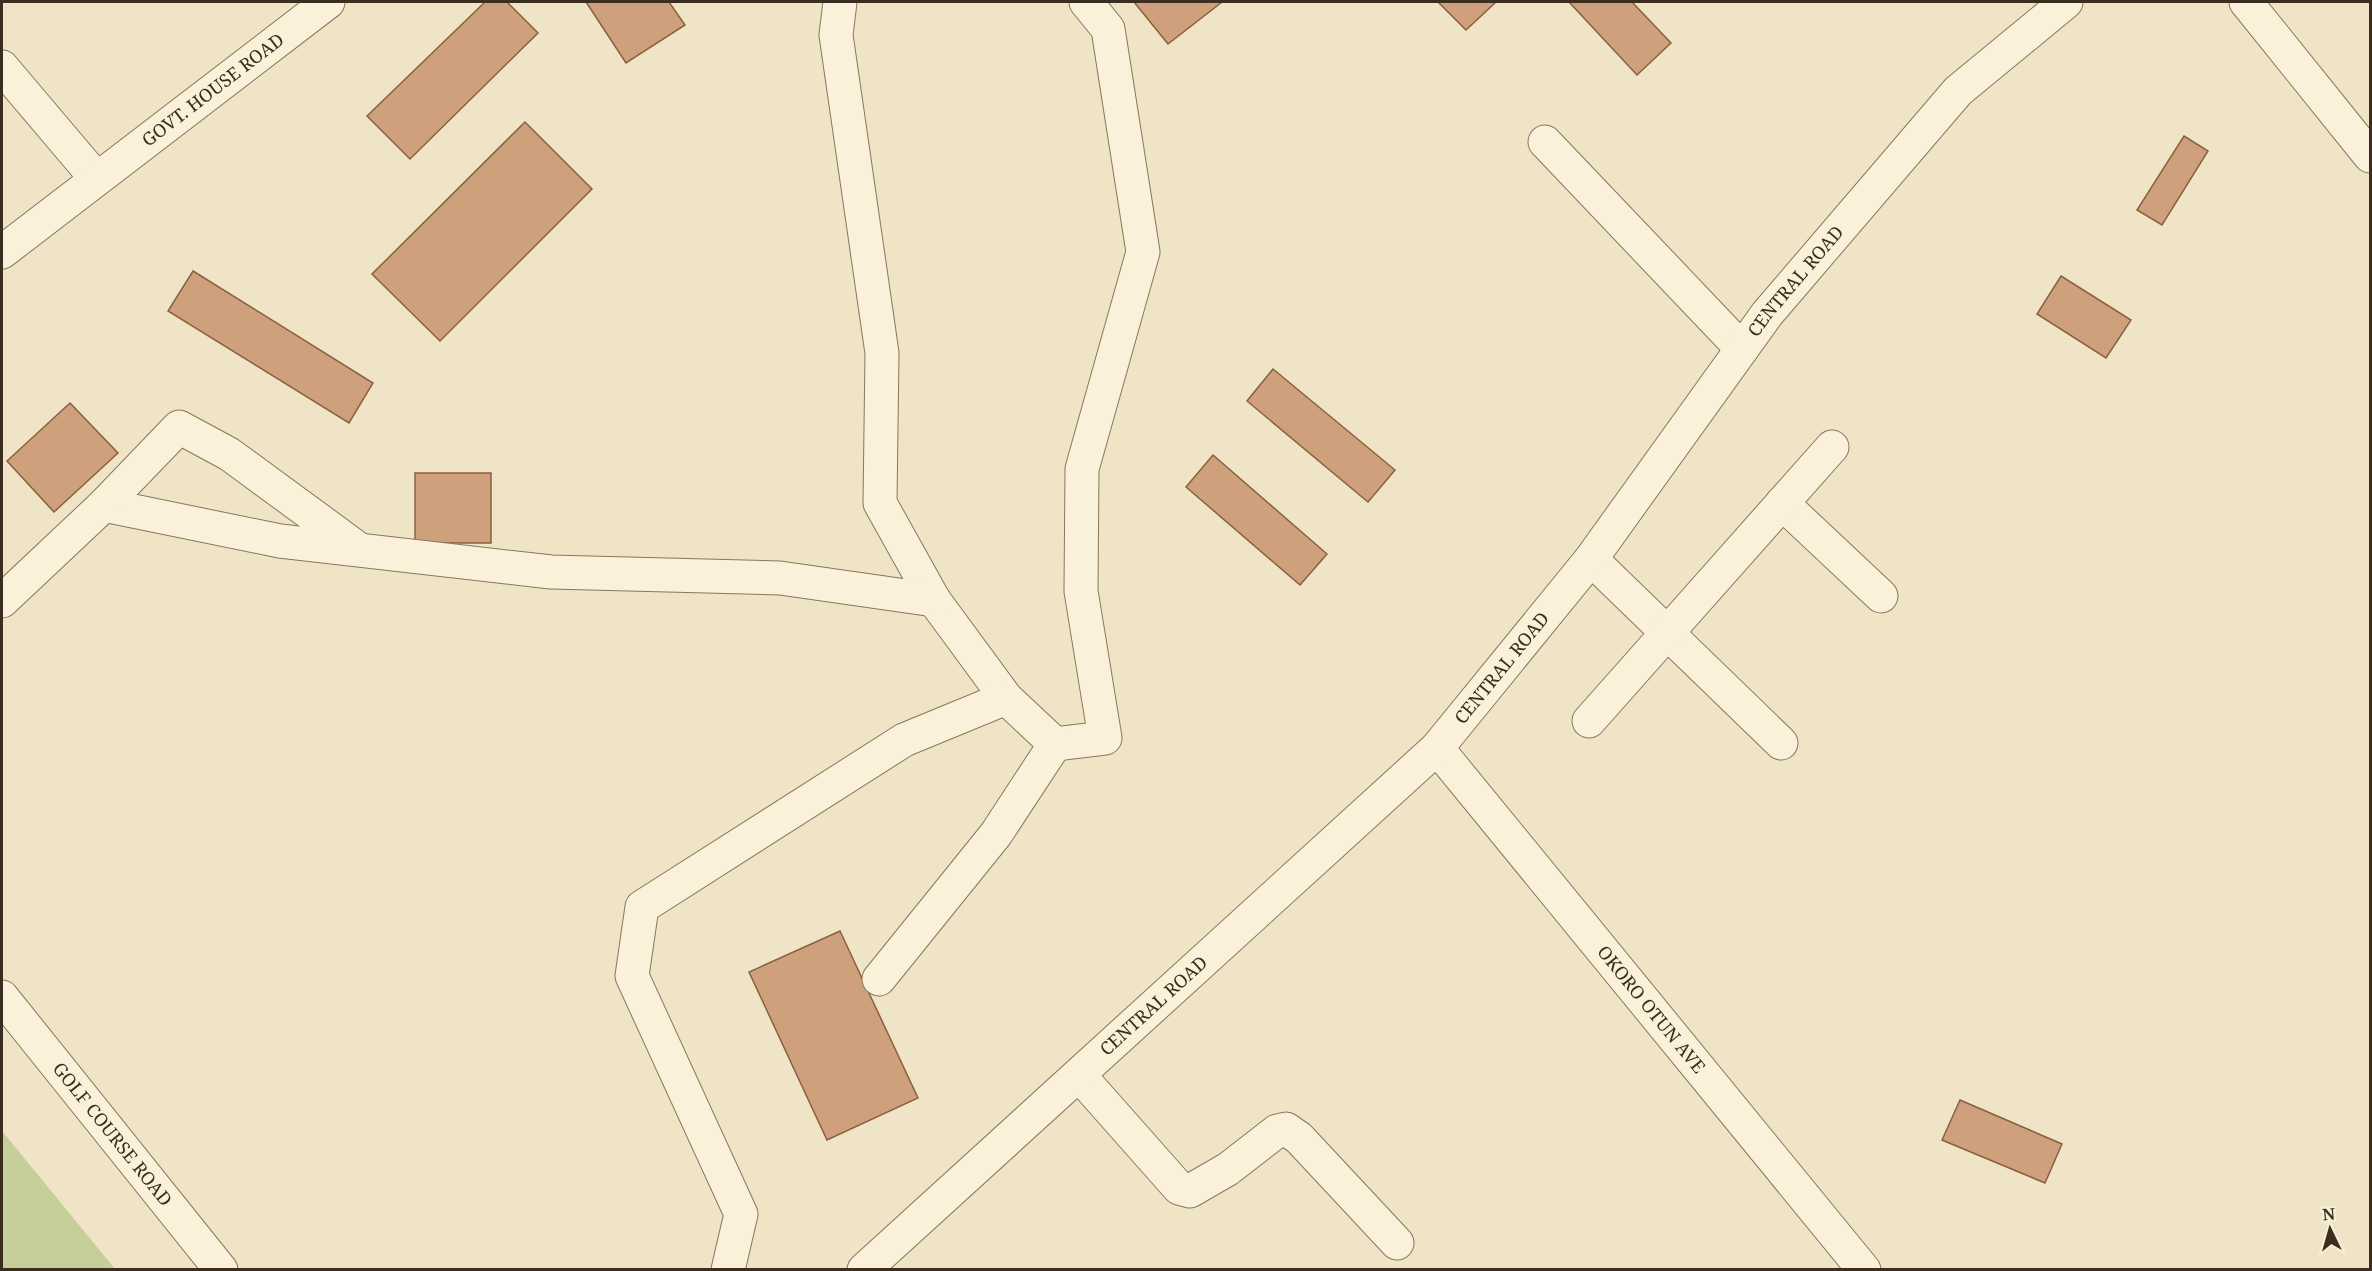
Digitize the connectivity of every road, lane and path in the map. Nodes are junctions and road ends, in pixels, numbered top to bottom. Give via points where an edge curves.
1 (328, 2) edge
2 (840, 2) edge
3 (1086, 2) edge
4 (2066, 2) edge
5 (2246, 2) edge
6 (2, 67) edge
7 (1545, 142) dead end
8 (2370, 156) edge
9 (96, 178) junction
10 (2, 252) edge
11 (1742, 349) junction
12 (1832, 447) dead end
13 (1782, 503) junction
14 (104, 505) junction
15 (360, 550) junction
16 (1591, 559) junction
17 (1881, 596) dead end
18 (934, 600) junction
19 (2, 601) edge
20 (1668, 634) junction
21 (1006, 698) junction
22 (1589, 721) dead end
23 (1781, 743) dead end
24 (1055, 744) junction
25 (1437, 748) junction
26 (879, 979) dead end
27 (2, 997) edge
28 (1079, 1075) junction
29 (1397, 1243) dead end
30 (221, 1269) edge
31 (728, 1269) edge
32 (864, 1269) edge
33 (1864, 1269) edge

1 - 9 street, GOVT. HOUSE ROAD
2 - 18 street via 836,35 882,353 880,503
3 - 24 street via 1108,29 1143,252 1082,469 1081,591 1105,738
4 - 11 street, CENTRAL ROAD via 1958,91 1767,314
5 - 8 street
6 - 9 street
7 - 11 street
9 - 10 street, GOVT. HOUSE ROAD
11 - 16 street, CENTRAL ROAD
12 - 13 street
13 - 17 street
13 - 20 street
14 - 15 street via 280,541
14 - 15 street via 179,428 229,454
14 - 19 street
15 - 18 street via 551,572 780,578
16 - 20 street
16 - 25 street, CENTRAL ROAD
18 - 21 street
20 - 22 street
20 - 23 street
21 - 24 street
21 - 31 street via 904,740 642,907 632,976 741,1214
24 - 26 street via 996,834
25 - 28 street, CENTRAL ROAD
25 - 33 street, OKORO OTUN AVE
27 - 30 street, GOLF COURSE ROAD
28 - 29 street via 1179,1188 1191,1191 1228,1169 1277,1131 1286,1129 1299,1138
28 - 32 street, CENTRAL ROAD

